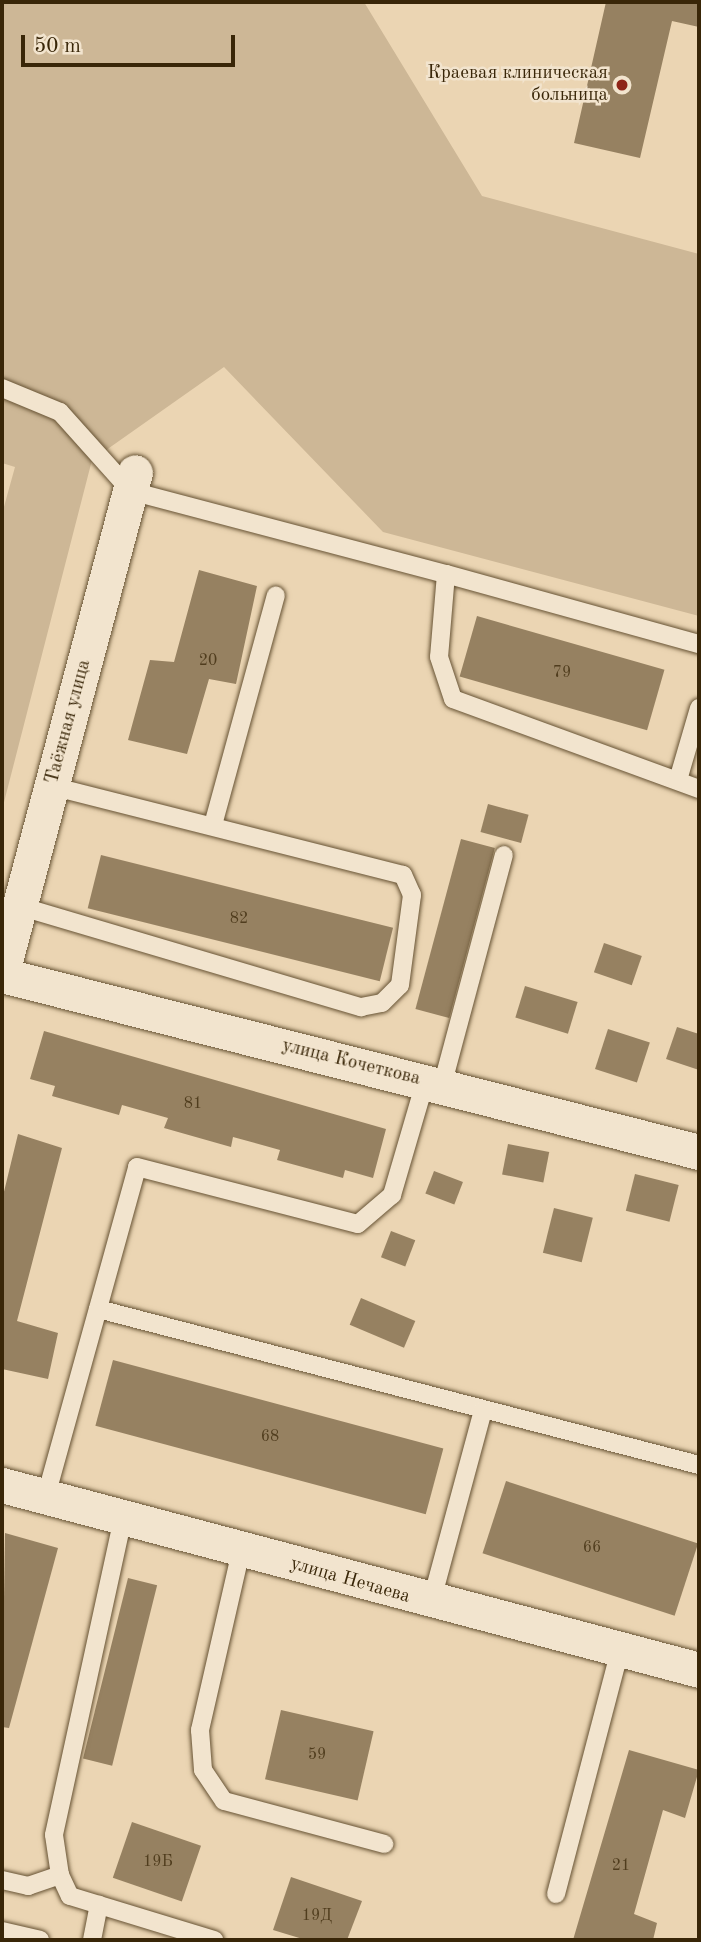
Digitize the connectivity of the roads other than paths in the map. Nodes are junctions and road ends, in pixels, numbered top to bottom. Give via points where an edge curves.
1 (2, 388) edge
2 (133, 481) junction
3 (446, 574) junction
4 (276, 595) dead end
5 (699, 644) edge
6 (699, 708) edge
7 (678, 780) junction
8 (51, 786) junction
9 (699, 789) edge
10 (213, 825) junction
11 (504, 855) dead end
12 (19, 906) junction
13 (2, 974) edge
14 (433, 1084) junction
15 (699, 1152) edge
16 (98, 1309) junction
17 (483, 1410) junction
18 (699, 1465) edge
19 (2, 1485) edge
20 (46, 1496) junction
21 (123, 1518) junction
22 (241, 1551) junction
23 (431, 1604) junction
24 (620, 1650) junction
25 (699, 1670) edge
26 (384, 1844) dead end
27 (60, 1875) junction
28 (2, 1880) edge
29 (556, 1894) dead end
30 (99, 1905) junction
31 (2, 1931) edge
32 (40, 1940) edge
33 (92, 1940) edge
34 (214, 1940) edge

1 - 2 lane via 60,412
2 - 3 lane
2 - 8 street, Таёжная улица
3 - 5 lane
3 - 7 lane via 439,657 453,699
4 - 10 lane
6 - 7 lane
7 - 9 lane
8 - 10 lane
8 - 12 street, Таёжная улица
10 - 12 lane via 403,875 412,894 400,985 382,1003 361,1007
11 - 14 lane
12 - 13 street, Таёжная улица
13 - 14 street, улица Кочеткова
14 - 15 street, улица Кочеткова
14 - 16 lane via 392,1195 358,1224 137,1167
16 - 17 lane
16 - 20 lane
17 - 18 lane
17 - 23 lane
19 - 20 street, улица Нечаева
20 - 21 street, улица Нечаева
21 - 22 street, улица Нечаева
21 - 27 lane via 54,1835
22 - 23 street, улица Нечаева
22 - 26 lane via 200,1730 203,1770 224,1801
23 - 24 street, улица Нечаева
24 - 25 street, улица Нечаева
24 - 29 lane
27 - 28 lane via 28,1886
27 - 30 lane via 70,1896
30 - 33 lane
30 - 34 lane
31 - 32 lane

